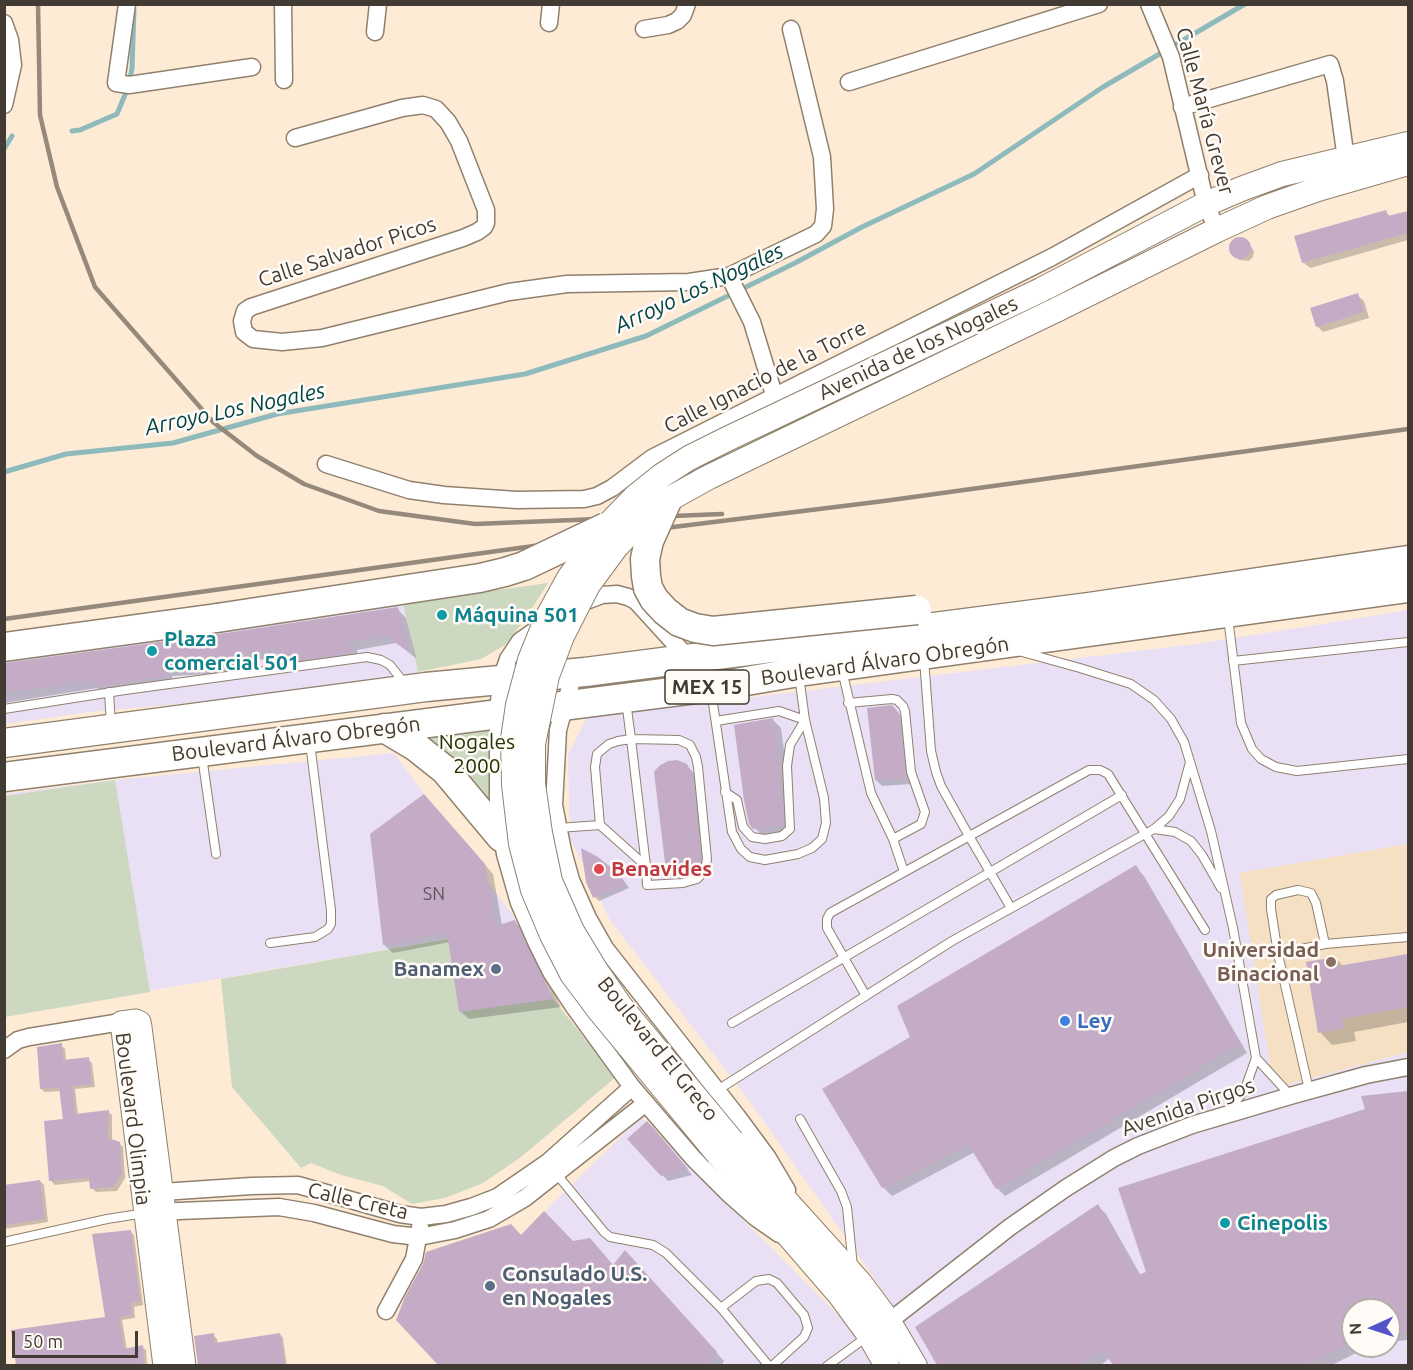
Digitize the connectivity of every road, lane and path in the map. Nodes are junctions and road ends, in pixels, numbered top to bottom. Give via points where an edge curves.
1 (127, 4) edge
2 (283, 4) edge
3 (378, 4) edge
4 (551, 4) edge
5 (687, 4) edge
6 (1099, 4) edge
7 (1149, 4) edge
8 (4, 23) edge
9 (549, 23) dead end
10 (644, 29) dead end
11 (791, 29) dead end
12 (375, 32) dead end
13 (252, 67) dead end
14 (284, 80) dead end
15 (849, 82) dead end
16 (4, 105) edge
17 (1182, 107) junction
18 (295, 138) dead end
19 (1408, 144) edge
20 (1346, 159) junction
21 (1408, 163) edge
22 (1200, 175) junction
23 (1206, 204) junction
24 (1217, 230) junction
25 (729, 276) junction
26 (775, 398) junction
27 (326, 464) dead end
28 (667, 501) junction
29 (606, 527) junction
30 (1408, 560) edge
31 (1408, 588) edge
32 (1089, 607) junction
33 (1227, 613) junction
34 (1408, 642) edge
35 (998, 645) junction
36 (4, 647) edge
37 (924, 656) junction
38 (688, 658) junction
39 (1233, 661) junction
40 (841, 667) junction
41 (799, 672) junction
42 (537, 676) junction
43 (711, 687) junction
44 (408, 690) junction
45 (109, 692) junction
46 (626, 697) junction
47 (848, 703) junction
48 (564, 705) junction
49 (4, 709) edge
50 (498, 713) junction
51 (805, 720) junction
52 (716, 721) junction
53 (111, 728) junction
54 (384, 728) junction
55 (309, 737) junction
56 (631, 740) junction
57 (4, 743) edge
58 (201, 751) junction
59 (1408, 759) edge
60 (1190, 761) junction
61 (4, 777) edge
62 (726, 792) junction
63 (1122, 795) junction
64 (600, 825) junction
65 (558, 828) junction
66 (1150, 831) junction
67 (501, 837) junction
68 (969, 837) junction
69 (893, 839) junction
70 (216, 854) dead end
71 (645, 866) junction
72 (904, 872) junction
73 (990, 873) junction
74 (1225, 895) junction
75 (1011, 908) junction
76 (1205, 930) dead end
77 (1408, 937) edge
78 (270, 943) dead end
79 (1325, 944) junction
80 (1278, 954) junction
81 (844, 959) junction
82 (866, 996) junction
83 (121, 1022) joint
84 (732, 1023) dead end
85 (4, 1050) edge
86 (1256, 1058) junction
87 (1408, 1067) edge
88 (632, 1087) junction
89 (1309, 1090) junction
90 (716, 1091) junction
91 (1290, 1096) junction
92 (646, 1103) junction
93 (1227, 1115) junction
94 (800, 1119) dead end
95 (725, 1147) junction
96 (552, 1168) junction
97 (260, 1185) junction
98 (157, 1206) junction
99 (261, 1207) junction
100 (421, 1217) junction
101 (811, 1229) junction
102 (419, 1237) junction
103 (4, 1242) edge
104 (804, 1252) junction
105 (854, 1276) junction
106 (721, 1308) junction
107 (386, 1311) dead end
108 (880, 1329) junction
109 (164, 1365) edge
110 (185, 1365) edge
111 (771, 1365) edge
112 (827, 1365) edge
113 (887, 1365) edge
114 (915, 1365) edge

1 - 13 street via 116,84
2 - 14 street
3 - 12 street
4 - 9 street
5 - 10 street via 677,21
6 - 15 street
7 - 17 street, Calle María Grever via 1171,57
8 - 16 street via 13,65
11 - 25 street via 822,157 823,226 816,234
17 - 20 street via 1330,64
17 - 22 street, Calle María Grever
18 - 25 street, Calle Salvador Picos via 402,108 423,105 436,109 459,141 486,210 486,223 463,238 251,307 242,321 244,332 253,339 282,342 322,338 509,292 567,284 689,282
19 - 20 main road, Avenida de los Nogales
20 - 23 main road, Avenida de los Nogales via 1282,174
21 - 24 main road, Avenida de los Nogales via 1318,189
22 - 23 street, Calle María Grever
22 - 26 street, Calle Ignacio de la Torre via 1052,257
23 - 24 street, Calle María Grever
23 - 29 main road, Avenida de los Nogales, bridge via 1041,290 689,458 644,490
24 - 28 main road, Avenida de los Nogales, bridge
25 - 26 street via 752,322
26 - 27 street, Calle Ignacio de la Torre via 652,458 605,493 584,499 444,495 409,490
28 - 32 highway, bridge via 649,541 645,576 654,599 665,611 695,628 712,631 1031,598
28 - 42 main road, Avenida de los Nogales, bridge via 616,547 588,585
29 - 36 highway, bridge via 524,566 456,582
29 - 42 main road, Avenida de los Nogales, bridge via 569,578 547,618
30 - 32 highway, Boulevard Álvaro Obregón / MEX 15
31 - 33 highway, Boulevard Álvaro Obregón / MEX 15
32 - 38 highway, Boulevard Álvaro Obregón / MEX 15
33 - 35 highway, Boulevard Álvaro Obregón / MEX 15
33 - 39 lane
34 - 39 lane
35 - 37 highway, Boulevard Álvaro Obregón / MEX 15
35 - 60 lane via 1131,684 1154,700 1171,719
37 - 40 highway, Boulevard Álvaro Obregón / MEX 15
37 - 68 lane via 936,772
38 - 42 highway, Boulevard Álvaro Obregón / MEX 15
38 - 42 street via 636,601 618,594 602,595 553,617 520,641 508,659
39 - 59 lane via 1241,723 1246,739 1261,759 1297,771
40 - 41 highway, Boulevard Álvaro Obregón / MEX 15
40 - 47 lane
41 - 43 highway, Boulevard Álvaro Obregón / MEX 15
41 - 51 lane
42 - 44 highway, Boulevard Álvaro Obregón / MEX 15
42 - 48 street
42 - 50 street
42 - 95 main road, Boulevard El Greco, bridge via 533,784 550,881 572,931 595,969
43 - 46 highway, Boulevard Álvaro Obregón / MEX 15
43 - 52 lane
44 - 45 lane via 390,665 367,657
44 - 53 highway, Boulevard Álvaro Obregón / MEX 15
45 - 49 lane
45 - 53 lane
46 - 48 highway, Boulevard Álvaro Obregón / MEX 15
46 - 56 lane
47 - 69 lane via 871,793
47 - 69 lane via 892,699 905,711 911,772 925,812 921,824
48 - 50 highway, Boulevard Álvaro Obregón / MEX 15
48 - 65 street via 555,763
50 - 54 highway, Boulevard Álvaro Obregón / MEX 15
50 - 67 street
51 - 52 lane via 779,711
51 - 62 lane via 790,745 787,766 790,829 782,836 752,837 742,827 737,800
51 - 62 lane via 824,798 826,824 822,839 798,854 765,860 750,857 732,832
52 - 62 lane
53 - 57 highway, Boulevard Álvaro Obregón / MEX 15
54 - 55 highway, Boulevard Álvaro Obregón / MEX 15
54 - 67 highway via 445,770
55 - 58 highway, Boulevard Álvaro Obregón / MEX 15
55 - 78 lane via 331,924 315,937
56 - 64 lane via 609,744 597,754
56 - 71 lane
56 - 71 lane via 686,742 698,767 705,871 697,879 683,883 647,885
58 - 61 highway, Boulevard Álvaro Obregón / MEX 15
58 - 70 lane
60 - 66 lane via 1180,799 1169,816
60 - 74 lane
63 - 66 lane
63 - 68 lane via 1104,771 1089,770
63 - 73 lane
64 - 65 lane
64 - 71 lane
65 - 90 street via 571,880 605,948
66 - 74 lane via 1175,831 1191,841
66 - 75 lane
66 - 76 lane
67 - 88 street via 519,903 541,954
68 - 72 lane
68 - 73 lane
69 - 72 lane
72 - 81 lane via 828,915 827,927
73 - 75 lane
73 - 81 lane
74 - 86 lane
75 - 82 lane
77 - 79 lane
79 - 80 lane
79 - 80 lane via 1311,893 1298,890 1276,895 1270,902
80 - 89 lane
81 - 82 lane
81 - 84 lane
82 - 90 lane
83 - 85 street via 29,1036
83 - 98 street, Boulevard Olimpia via 138,1020 141,1026
86 - 91 lane
86 - 93 lane via 1245,1089
87 - 89 street, Avenida Pirgos
88 - 92 street
88 - 96 street, Calle Creta
89 - 91 street, Avenida Pirgos
90 - 101 street via 768,1158
91 - 93 street, Avenida Pirgos
92 - 96 street, Calle Creta
92 - 104 street via 730,1196
93 - 108 street, Avenida Pirgos via 1138,1146 1095,1170 1010,1227
94 - 105 lane via 841,1191 850,1225
95 - 101 main road, Boulevard El Greco
95 - 104 main road, Boulevard El Greco
96 - 100 street, Calle Creta via 497,1197 455,1212
96 - 102 street, Calle Creta via 525,1198 489,1219
96 - 106 lane via 610,1237 653,1245 666,1253
97 - 98 street, Calle Creta
97 - 99 street
97 - 100 street, Calle Creta via 298,1185
98 - 99 street, Calle Creta
98 - 103 lane
98 - 109 street, Boulevard Olimpia
98 - 110 street, Boulevard Olimpia
99 - 102 street, Calle Creta via 314,1213
100 - 102 street
101 - 105 main road, Boulevard El Greco
102 - 107 street via 414,1259
104 - 108 main road, Boulevard El Greco via 840,1295
105 - 108 main road, Boulevard El Greco
106 - 111 lane
106 - 111 lane via 756,1281 777,1283 804,1315 808,1328 804,1337
108 - 112 lane
108 - 113 main road, Boulevard El Greco
108 - 114 main road, Boulevard El Greco

